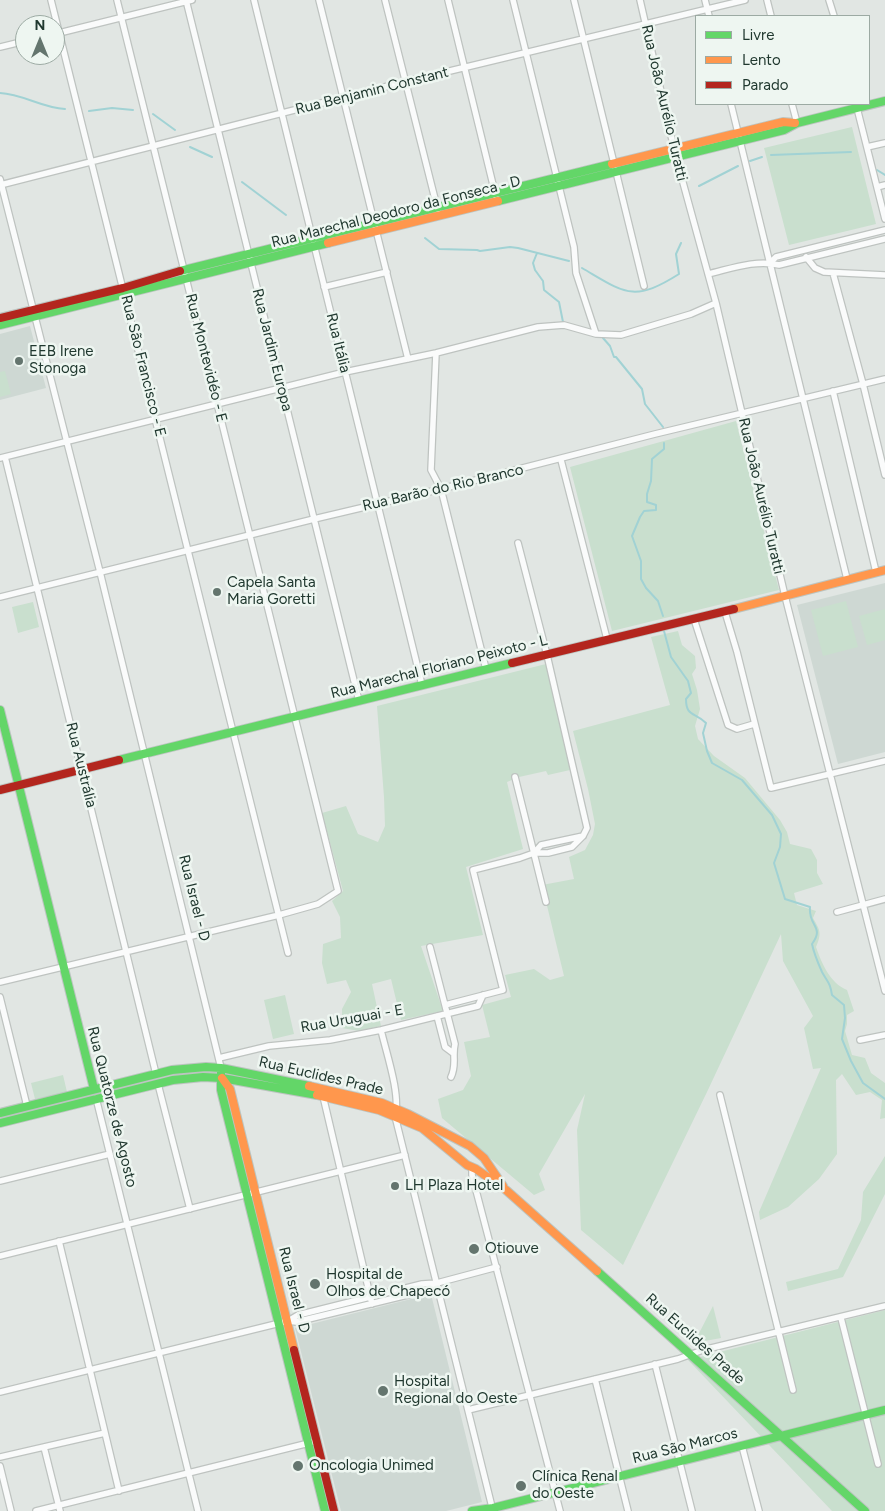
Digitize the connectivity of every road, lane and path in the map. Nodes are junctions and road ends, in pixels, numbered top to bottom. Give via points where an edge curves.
1 (51, 0) edge
2 (117, 0) edge
3 (254, 0) edge
4 (318, 0) edge
5 (385, 0) edge
6 (448, 0) edge
7 (513, 0) edge
8 (574, 0) edge
9 (640, 0) edge
10 (706, 0) edge
11 (745, 0) edge
12 (767, 0) edge
13 (829, 0) edge
14 (188, 1) edge
15 (708, 9) junction
16 (54, 15) edge
17 (709, 15) edge
18 (771, 15) edge
19 (834, 15) edge
20 (121, 18) junction
21 (646, 25) junction
22 (65, 32) edge
23 (583, 38) junction
24 (15, 43) edge
25 (0, 47) edge
26 (525, 53) junction
27 (65, 63) edge
28 (465, 68) junction
29 (404, 82) junction
30 (344, 97) junction
31 (885, 101) edge
32 (870, 104) edge
33 (731, 105) edge
34 (792, 105) edge
35 (857, 106) edge
36 (282, 113) junction
37 (797, 123) junction
38 (218, 131) junction
39 (739, 137) junction
40 (885, 143) edge
41 (153, 147) junction
42 (867, 147) junction
43 (675, 153) junction
44 (92, 162) junction
45 (615, 168) junction
46 (558, 182) junction
47 (0, 183) edge
48 (885, 185) edge
49 (877, 187) junction
50 (496, 197) junction
51 (438, 212) junction
52 (885, 219) edge
53 (376, 227) junction
54 (885, 230) edge
55 (885, 239) edge
56 (314, 243) junction
57 (804, 250) junction
58 (250, 258) junction
59 (807, 258) junction
60 (770, 263) junction
61 (387, 272) junction
62 (833, 273) junction
63 (708, 274) junction
64 (185, 275) junction
65 (885, 275) edge
66 (644, 286) dead end
67 (324, 287) junction
68 (124, 291) junction
69 (716, 303) junction
70 (35, 313) junction
71 (3, 321) edge
72 (596, 334) junction
73 (436, 353) junction
74 (408, 359) junction
75 (345, 372) junction
76 (885, 379) edge
77 (863, 384) junction
78 (282, 388) junction
79 (833, 391) junction
80 (803, 398) junction
81 (217, 404) junction
82 (742, 413) junction
83 (156, 419) junction
84 (67, 442) junction
85 (3, 458) edge
86 (561, 460) junction
87 (885, 475) edge
88 (441, 489) junction
89 (377, 504) junction
90 (314, 519) junction
91 (250, 534) junction
92 (518, 543) dead end
93 (189, 550) junction
94 (885, 570) edge
95 (100, 572) junction
96 (876, 572) junction
97 (847, 580) junction
98 (37, 587) junction
99 (785, 596) junction
100 (0, 597) edge
101 (725, 612) junction
102 (694, 619) junction
103 (607, 639) junction
104 (547, 655) junction
105 (486, 669) junction
106 (422, 685) junction
107 (359, 701) junction
108 (0, 710) edge
109 (295, 717) junction
110 (754, 724) junction
111 (234, 732) junction
112 (144, 755) junction
113 (885, 761) edge
114 (82, 770) junction
115 (830, 774) junction
116 (515, 777) dead end
117 (19, 786) junction
118 (0, 790) edge
119 (583, 836) junction
120 (534, 853) junction
121 (885, 899) edge
122 (546, 902) dead end
123 (863, 905) junction
124 (837, 912) dead end
125 (279, 915) junction
126 (189, 935) junction
127 (430, 947) dead end
128 (126, 951) junction
129 (288, 953) dead end
130 (63, 966) junction
131 (0, 982) edge
132 (885, 992) edge
133 (483, 995) junction
134 (0, 997) edge
135 (445, 1005) junction
136 (447, 1014) junction
137 (437, 1016) junction
138 (381, 1030) junction
139 (885, 1035) edge
140 (860, 1040) dead end
141 (455, 1044) junction
142 (445, 1047) junction
143 (453, 1053) junction
144 (219, 1058) junction
145 (221, 1068) junction
146 (156, 1074) junction
147 (451, 1077) dead end
148 (222, 1078) junction
149 (158, 1084) junction
150 (94, 1089) junction
151 (323, 1092) junction
152 (720, 1095) dead end
153 (96, 1099) junction
154 (27, 1106) junction
155 (396, 1112) junction
156 (0, 1113) edge
157 (0, 1123) edge
158 (466, 1145) junction
159 (110, 1154) junction
160 (405, 1155) junction
161 (456, 1156) junction
162 (486, 1161) junction
163 (474, 1169) junction
164 (341, 1171) junction
165 (0, 1181) edge
166 (506, 1190) junction
167 (256, 1192) junction
168 (246, 1194) junction
169 (190, 1208) junction
170 (127, 1224) junction
171 (59, 1241) junction
172 (0, 1256) edge
173 (497, 1268) junction
174 (437, 1283) junction
175 (371, 1297) junction
176 (372, 1304) junction
177 (885, 1306) edge
178 (841, 1318) junction
179 (288, 1321) junction
180 (278, 1323) junction
181 (779, 1332) junction
182 (159, 1352) junction
183 (691, 1354) junction
184 (655, 1364) junction
185 (90, 1369) junction
186 (595, 1379) junction
187 (793, 1390) dead end
188 (0, 1392) edge
189 (530, 1395) junction
190 (468, 1410) junction
191 (885, 1410) edge
192 (865, 1415) junction
193 (105, 1433) junction
194 (781, 1436) junction
195 (317, 1440) junction
196 (308, 1443) junction
197 (742, 1446) junction
198 (44, 1447) junction
199 (0, 1457) edge
200 (679, 1461) junction
201 (878, 1464) dead end
202 (0, 1466) edge
203 (189, 1473) junction
204 (620, 1476) junction
205 (119, 1491) junction
206 (555, 1493) junction
207 (331, 1497) junction
208 (323, 1500) junction
209 (59, 1508) edge
210 (491, 1510) edge
211 (11, 1511) edge
212 (36, 1511) edge
213 (198, 1511) edge
214 (325, 1511) edge
215 (334, 1511) edge
216 (472, 1511) edge
217 (560, 1511) edge
218 (628, 1511) edge
219 (692, 1511) edge
220 (759, 1511) edge
221 (865, 1511) edge

1 - 16 street, Rua São Francisco - E
2 - 20 street, Rua Montevidéo - E
3 - 36 street, Rua Itália
4 - 30 street
5 - 29 street
6 - 28 street
7 - 26 street
8 - 23 street
9 - 21 street, Rua João Aurélio Turatti
10 - 15 street
11 - 15 street, Rua Benjamin Constant
12 - 18 street
13 - 19 street
14 - 20 street
14 - 38 street, Rua Jardim Europa
15 - 17 street
15 - 21 street, Rua Benjamin Constant
20 - 22 street
20 - 41 street, Rua Montevidéo - E
21 - 23 street, Rua Benjamin Constant
21 - 43 street, Rua João Aurélio Turatti
23 - 26 street, Rua Benjamin Constant
23 - 45 street
24 - 25 street
26 - 28 street, Rua Benjamin Constant
26 - 46 street
27 - 44 street, Rua São Francisco - E
28 - 29 street, Rua Benjamin Constant
28 - 50 street
29 - 30 street, Rua Benjamin Constant
29 - 51 street
30 - 36 street, Rua Benjamin Constant
30 - 53 street
31 - 32 street, Rua Marechal Deodoro da Fonseca - D
33 - 39 street
34 - 37 street
35 - 37 street, Rua Marechal Deodoro da Fonseca - D
35 - 42 street
36 - 38 street, Rua Benjamin Constant
36 - 56 street, Rua Itália
37 - 39 street, Rua Marechal Deodoro da Fonseca - D via 783,122
38 - 41 street, Rua Benjamin Constant
38 - 58 street, Rua Jardim Europa
39 - 43 street, Rua Marechal Deodoro da Fonseca - D
39 - 60 street
40 - 42 street
41 - 44 street, Rua Benjamin Constant
41 - 64 street, Rua Montevidéo - E
42 - 49 street
43 - 45 street, Rua Marechal Deodoro da Fonseca - D
43 - 63 street, Rua João Aurélio Turatti
44 - 47 street, Rua Benjamin Constant
44 - 68 street, Rua São Francisco - E
45 - 46 street, Rua Marechal Deodoro da Fonseca - D
45 - 66 street
46 - 50 street, Rua Marechal Deodoro da Fonseca - D
46 - 72 street via 574,247 576,273
47 - 70 street, Rua Israel - D
48 - 49 street
49 - 52 street
50 - 51 street, Rua Marechal Deodoro da Fonseca - D
51 - 53 street, Rua Marechal Deodoro da Fonseca - D
53 - 56 street, Rua Marechal Deodoro da Fonseca - D
53 - 61 street
54 - 57 street
55 - 59 street
56 - 58 street, Rua Marechal Deodoro da Fonseca - D
56 - 67 street, Rua Itália
57 - 59 street
57 - 60 street via 776,257
58 - 64 street, Rua Marechal Deodoro da Fonseca - D
58 - 78 street, Rua Jardim Europa
59 - 60 street via 779,265
59 - 62 street via 815,268
60 - 63 street
60 - 80 street
61 - 67 street
61 - 74 street
62 - 65 street
62 - 77 street
63 - 69 street, Rua João Aurélio Turatti
64 - 68 street, Rua Marechal Deodoro da Fonseca - D
64 - 81 street, Rua Montevidéo - E
67 - 75 street, Rua Itália
68 - 70 street, Rua Marechal Deodoro da Fonseca - D
68 - 83 street, Rua São Francisco - E
69 - 72 street via 621,335
69 - 82 street, Rua João Aurélio Turatti
70 - 71 street, Rua Marechal Deodoro da Fonseca - D
70 - 84 street, Rua Israel - D
72 - 73 street via 564,325 538,327
73 - 74 street
73 - 88 street via 431,470
74 - 75 street
75 - 78 street
75 - 89 street, Rua Itália
76 - 77 street, Rua Barão do Rio Branco
77 - 79 street, Rua Barão do Rio Branco
77 - 87 street
78 - 81 street
78 - 90 street, Rua Jardim Europa
79 - 80 street, Rua Barão do Rio Branco
79 - 96 street
80 - 82 street, Rua Barão do Rio Branco
80 - 97 street
81 - 83 street
81 - 91 street, Rua Montevidéo - E
82 - 86 street, Rua Barão do Rio Branco
82 - 99 street, Rua João Aurélio Turatti
83 - 84 street
83 - 93 street, Rua São Francisco - E
84 - 85 street
84 - 95 street, Rua Israel - D
85 - 98 street, Rua Austrália
86 - 88 street, Rua Barão do Rio Branco
86 - 103 street
88 - 89 street, Rua Barão do Rio Branco
88 - 105 street
89 - 90 street, Rua Barão do Rio Branco
89 - 106 street, Rua Itália
90 - 91 street, Rua Barão do Rio Branco
90 - 107 street, Rua Jardim Europa
91 - 93 street, Rua Barão do Rio Branco
91 - 109 street, Rua Montevidéo - E
92 - 104 street
93 - 95 street, Rua Barão do Rio Branco
93 - 111 street, Rua São Francisco - E
94 - 96 street, Rua Marechal Floriano Peixoto - L
95 - 98 street, Rua Barão do Rio Branco
95 - 112 street, Rua Israel - D
96 - 97 street, Rua Marechal Floriano Peixoto - L
97 - 99 street, Rua Marechal Floriano Peixoto - L
98 - 100 street, Rua Barão do Rio Branco
98 - 114 street, Rua Austrália
99 - 101 street, Rua Marechal Floriano Peixoto - L
99 - 115 street, Rua João Aurélio Turatti
101 - 102 street, Rua Marechal Floriano Peixoto - L
101 - 110 street
102 - 103 street, Rua Marechal Floriano Peixoto - L
102 - 110 street via 728,725 737,729
103 - 104 street, Rua Marechal Floriano Peixoto - L
104 - 105 street, Rua Marechal Floriano Peixoto - L
104 - 119 street via 587,828
105 - 106 street, Rua Marechal Floriano Peixoto - L
106 - 107 street, Rua Marechal Floriano Peixoto - L
107 - 109 street, Rua Marechal Floriano Peixoto - L
108 - 117 street, Rua Quatorze de Agosto
109 - 111 street, Rua Marechal Floriano Peixoto - L
109 - 125 street, Rua Montevidéo - E via 338,891 318,904
110 - 115 street via 771,788
111 - 112 street, Rua Marechal Floriano Peixoto - L
111 - 125 street, Rua São Francisco - E
112 - 114 street, Rua Marechal Floriano Peixoto - L
112 - 126 street, Rua Israel - D
113 - 115 street
114 - 117 street, Rua Marechal Floriano Peixoto - L
114 - 128 street, Rua Austrália
115 - 123 street, Rua João Aurélio Turatti
116 - 120 street
117 - 118 street, Rua Marechal Floriano Peixoto - L
117 - 130 street, Rua Quatorze de Agosto
119 - 120 street via 541,845
119 - 120 street via 572,847
120 - 122 street
120 - 133 street, Rua Uruguai - E via 473,870 503,990
121 - 123 street
123 - 124 street
123 - 132 street, Rua João Aurélio Turatti
125 - 126 street
125 - 129 street, Rua São Francisco - E
126 - 128 street
126 - 144 street, Rua Israel - D
127 - 135 street
128 - 130 street
128 - 146 street, Rua Austrália
130 - 131 street
130 - 150 street, Rua Quatorze de Agosto
133 - 135 street, Rua Uruguai - E
133 - 136 street, Rua Uruguai - E via 478,1006
134 - 154 street
135 - 136 street
136 - 137 street, Rua Uruguai - E
136 - 141 street
137 - 138 street, Rua Uruguai - E
137 - 142 street
138 - 144 street, Rua Uruguai - E via 322,1041 269,1046
138 - 155 street via 396,1096
139 - 140 street
141 - 142 street
141 - 143 street
142 - 143 street
143 - 147 street via 455,1067
144 - 145 street, Rua Israel - D
145 - 146 street via 188,1068
145 - 148 street, Rua Israel - D
145 - 151 street, Rua Euclides Prade
146 - 150 street
148 - 149 street via 201,1077
148 - 151 street, Rua Euclides Prade
148 - 167 street, Rua Israel - D via 230,1089
148 - 168 street, Rua Israel - D via 221,1090
149 - 153 street
149 - 169 street
150 - 153 street, Rua Quatorze de Agosto
150 - 154 street
151 - 155 street, Rua Euclides Prade
151 - 164 street
152 - 181 street
153 - 157 street
153 - 159 street, Rua Quatorze de Agosto
154 - 156 street
155 - 158 street, Rua Euclides Prade
155 - 160 street
155 - 161 street, Rua Euclides Prade
158 - 161 street via 458,1146
158 - 162 street, Rua Euclides Prade
159 - 165 street
159 - 170 street, Rua Quatorze de Agosto
160 - 164 street
160 - 174 street
161 - 163 street, Rua Euclides Prade
162 - 163 street via 484,1168
162 - 166 street, Rua Euclides Prade
163 - 166 street, Rua Euclides Prade
163 - 173 street via 472,1175
164 - 167 street
164 - 175 street
166 - 183 street, Rua Euclides Prade
167 - 168 street
167 - 179 street, Rua Israel - D
168 - 169 street
168 - 180 street, Rua Israel - D
169 - 170 street
170 - 171 street
170 - 182 street, Rua Quatorze de Agosto
171 - 172 street
171 - 185 street
173 - 174 street
173 - 189 street
174 - 175 street
174 - 176 street via 428,1290
174 - 190 street
175 - 176 street
175 - 179 street via 294,1315
176 - 179 street via 296,1322
177 - 178 street
178 - 181 street
178 - 192 street
179 - 180 street
179 - 195 street, Rua Israel - D
180 - 182 street
180 - 196 street, Rua Israel - D
181 - 183 street
181 - 187 street
182 - 185 street
182 - 203 street, Rua Quatorze de Agosto
183 - 184 street
183 - 194 street, Rua Euclides Prade
184 - 186 street
184 - 200 street
185 - 188 street
185 - 193 street
186 - 189 street
186 - 204 street
189 - 190 street
189 - 206 street
190 - 210 street
191 - 192 street, Rua São Marcos
192 - 194 street, Rua São Marcos
192 - 201 street
193 - 198 street
193 - 205 street
194 - 197 street, Rua São Marcos
194 - 221 street, Rua Euclides Prade
195 - 196 street
195 - 207 street, Rua Israel - D
196 - 203 street
196 - 208 street, Rua Israel - D
197 - 200 street, Rua São Marcos
197 - 220 street
198 - 199 street
198 - 209 street
200 - 204 street, Rua São Marcos
200 - 219 street
202 - 211 street
203 - 205 street
203 - 213 street, Rua Quatorze de Agosto
204 - 206 street, Rua São Marcos
204 - 218 street
205 - 209 street
206 - 210 street, Rua São Marcos
206 - 217 street
207 - 208 street
207 - 215 street, Rua Israel - D
208 - 214 street, Rua Israel - D
209 - 212 street
210 - 216 street, Rua São Marcos

